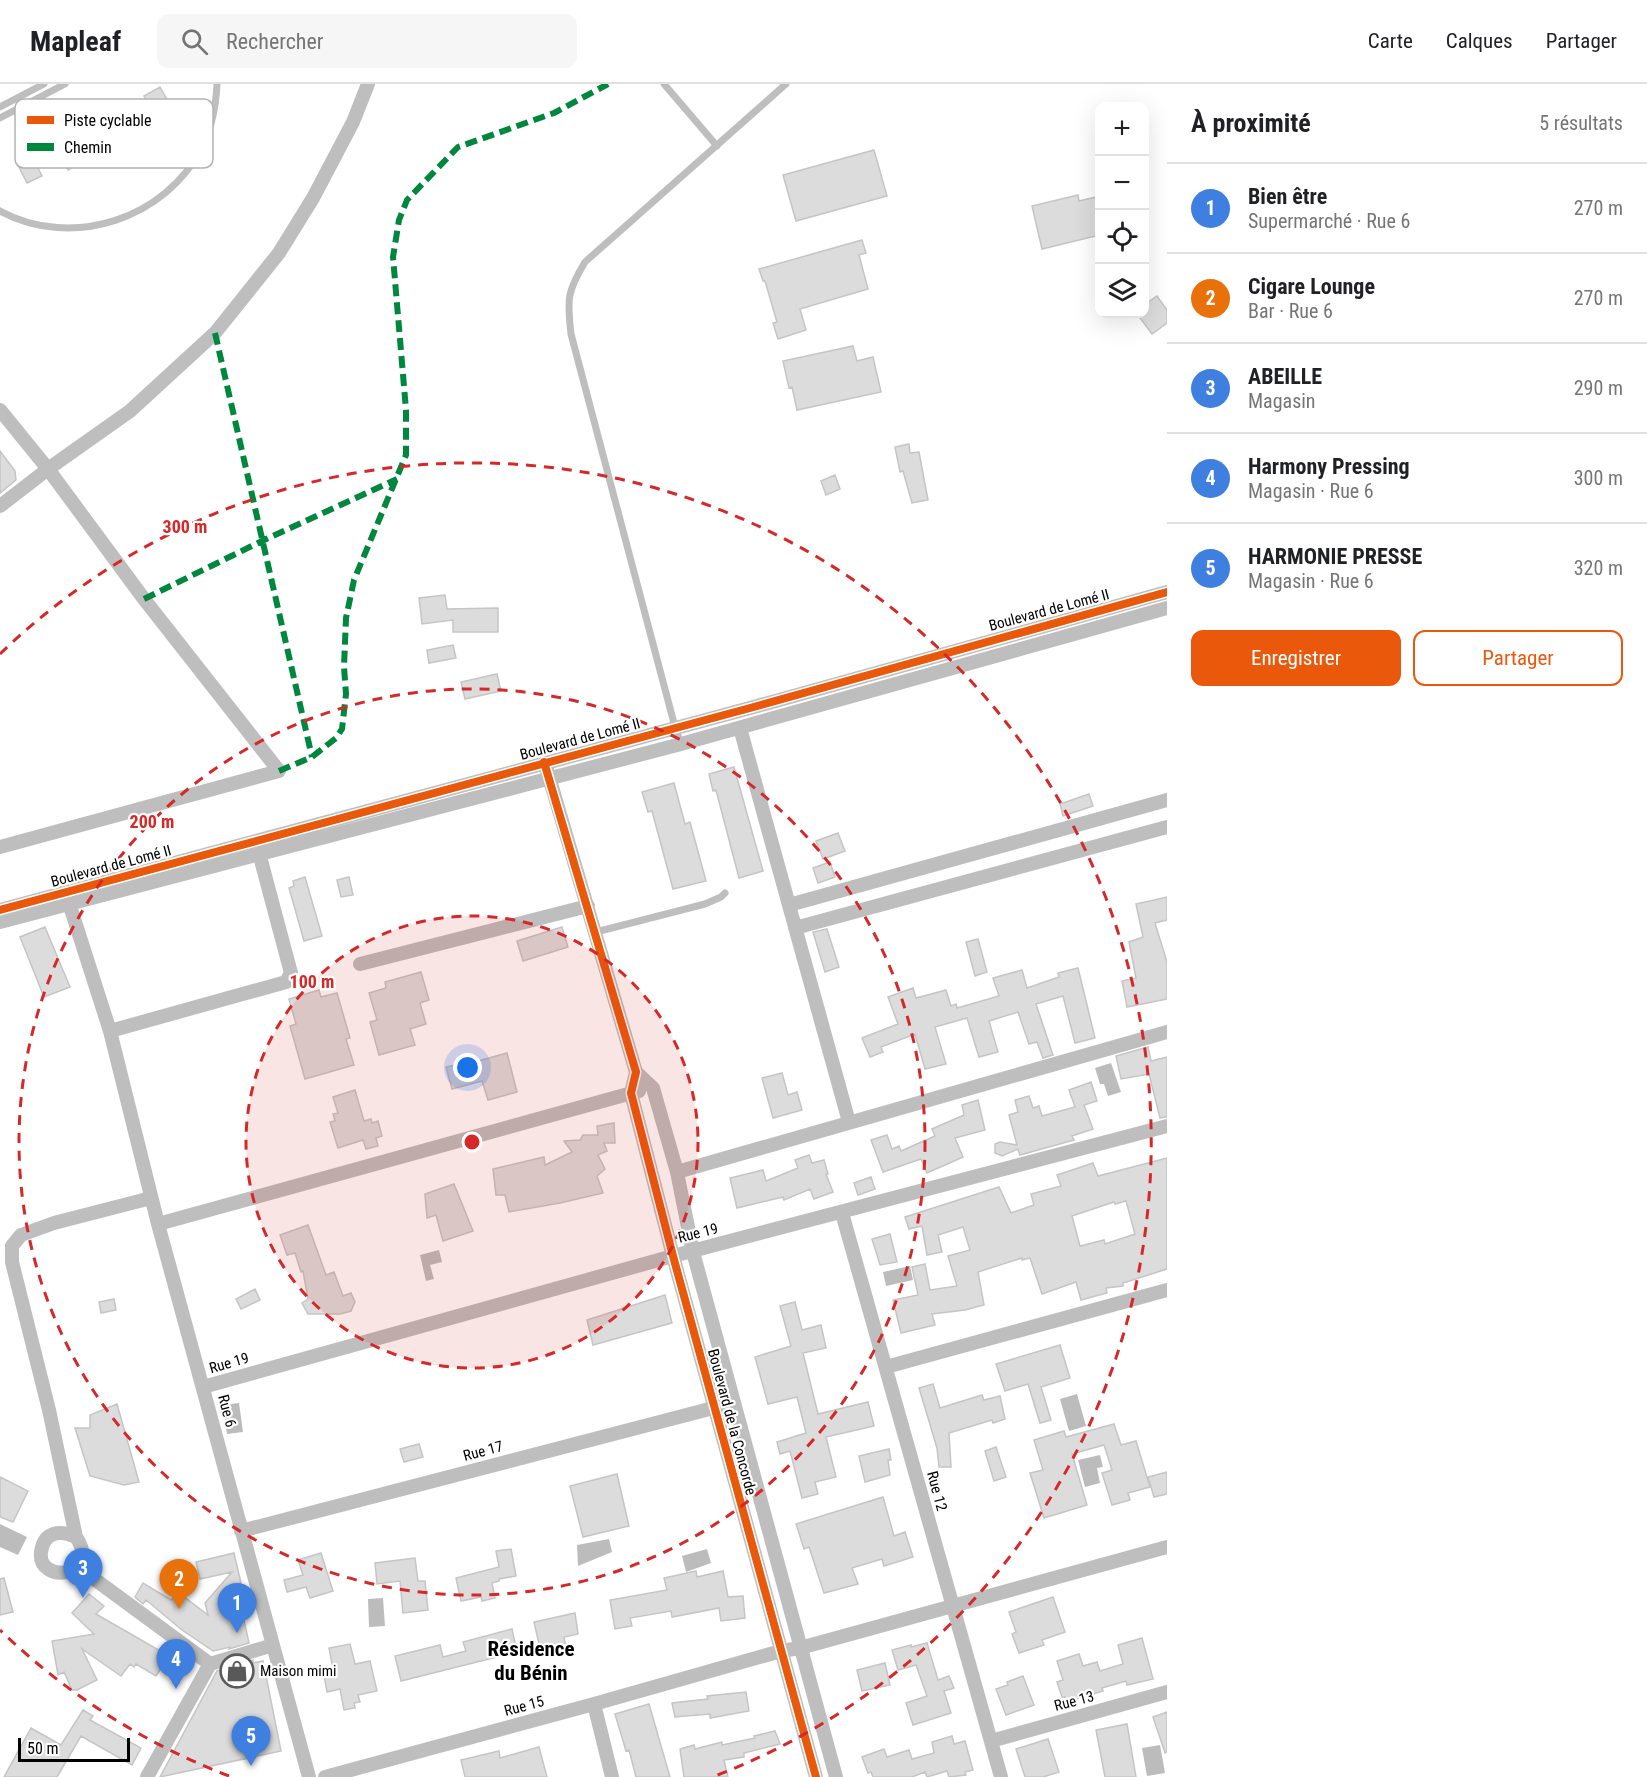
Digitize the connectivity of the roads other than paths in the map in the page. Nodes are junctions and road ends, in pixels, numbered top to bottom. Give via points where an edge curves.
1 (44, 84) edge
2 (65, 84) edge
3 (217, 84) edge
4 (368, 84) edge
5 (664, 84) edge
6 (786, 84) edge
7 (25, 94) junction
8 (15, 99) edge
9 (15, 99) edge
10 (28, 99) edge
11 (36, 99) edge
12 (0, 107) edge
13 (15, 110) edge
14 (213, 116) edge
15 (0, 118) edge
16 (717, 146) junction
17 (188, 168) edge
18 (0, 211) edge
19 (0, 410) edge
20 (48, 469) junction
21 (0, 506) edge
22 (1167, 592) edge
23 (1167, 608) edge
24 (675, 727) junction
25 (740, 728) junction
26 (681, 744) junction
27 (544, 762) junction
28 (549, 779) junction
29 (1167, 800) edge
30 (1167, 827) edge
31 (0, 847) edge
32 (258, 848) junction
33 (725, 893) dead end
34 (69, 903) junction
35 (789, 905) junction
36 (588, 906) junction
37 (0, 910) edge
38 (0, 922) edge
39 (795, 928) junction
40 (596, 932) junction
41 (360, 964) dead end
42 (110, 1031) junction
43 (1167, 1032) edge
44 (636, 1072) junction
45 (653, 1088) junction
46 (631, 1093) junction
47 (849, 1122) junction
48 (1167, 1126) edge
49 (677, 1172) junction
50 (152, 1198) junction
51 (842, 1214) junction
52 (158, 1224) junction
53 (693, 1252) junction
54 (673, 1256) junction
55 (1167, 1290) edge
56 (886, 1367) junction
57 (203, 1387) junction
58 (734, 1404) junction
59 (715, 1407) junction
60 (241, 1532) junction
61 (76, 1537) junction
62 (1167, 1547) edge
63 (78, 1566) junction
64 (951, 1606) junction
65 (273, 1645) junction
66 (801, 1648) junction
67 (781, 1651) junction
68 (210, 1664) junction
69 (1167, 1692) edge
70 (594, 1704) junction
71 (991, 1741) junction
72 (147, 1777) edge
73 (309, 1777) edge
74 (325, 1777) edge
75 (612, 1777) edge
76 (816, 1777) edge
77 (836, 1777) edge
78 (1001, 1777) edge

1 - 7 lane
2 - 11 lane
3 - 14 lane
4 - 20 street via 353,122 313,198 279,253 215,333 130,411
5 - 16 lane
6 - 16 lane
7 - 8 lane
7 - 10 lane
9 - 12 lane
13 - 15 lane
16 - 24 lane via 585,262 567,302 571,334
17 - 18 lane via 164,194 118,220 80,228 43,226
19 - 20 street
20 - 21 street
20 - 31 street via 279,771
22 - 24 street, Boulevard de Lomé II
23 - 25 street, Boulevard de Lomé II
24 - 26 lane
24 - 27 street, Boulevard de Lomé II
25 - 26 street, Boulevard de Lomé II
25 - 35 street
26 - 28 street, Boulevard de Lomé II
27 - 28 street
27 - 32 street, Boulevard de Lomé II
28 - 32 street, Boulevard de Lomé II
28 - 36 street
29 - 35 street
30 - 39 street
32 - 34 street, Boulevard de Lomé II
32 - 37 street, Boulevard de Lomé II
32 - 42 street via 291,973 286,982
33 - 40 lane via 705,904
34 - 38 street, Boulevard de Lomé II
34 - 42 street, Rue 6
35 - 39 street
36 - 40 street
36 - 41 street
39 - 47 street
40 - 44 street
42 - 50 street, Rue 6
43 - 47 street
44 - 45 street
44 - 46 street, Boulevard de la Concorde
45 - 46 street
45 - 49 street, Boulevard de la Concorde
46 - 52 street
46 - 54 street, Boulevard de la Concorde
47 - 49 street
48 - 51 street, Rue 19
49 - 53 street, Boulevard de la Concorde
50 - 52 street, Rue 6
50 - 61 street via 54,1223 21,1235 12,1246 12,1262
51 - 53 street, Rue 19
51 - 56 street, Rue 12
52 - 57 street, Rue 6
53 - 54 street, Rue 19
53 - 58 street, Boulevard de la Concorde
54 - 57 street, Rue 19
54 - 59 street, Boulevard de la Concorde
55 - 56 street
56 - 64 street, Rue 12
57 - 60 street, Rue 6
58 - 59 street, Rue 17
58 - 66 street, Boulevard de la Concorde
59 - 60 street, Rue 17
59 - 67 street, Boulevard de la Concorde
60 - 65 street, Rue 6
61 - 63 street via 83,1557
61 - 63 street via 64,1532 52,1534 43,1543 40,1556 46,1567 57,1574
62 - 64 street, Rue 15
63 - 68 street
64 - 66 street, Rue 15
64 - 71 street, Rue 12
65 - 68 street
65 - 73 street, Rue 6
66 - 67 street, Rue 15
66 - 77 street, Boulevard de la Concorde
67 - 70 street, Rue 15
67 - 76 street, Boulevard de la Concorde
68 - 72 street
69 - 71 street, Rue 13
70 - 74 street, Rue 15
70 - 75 street
71 - 78 street, Rue 12

